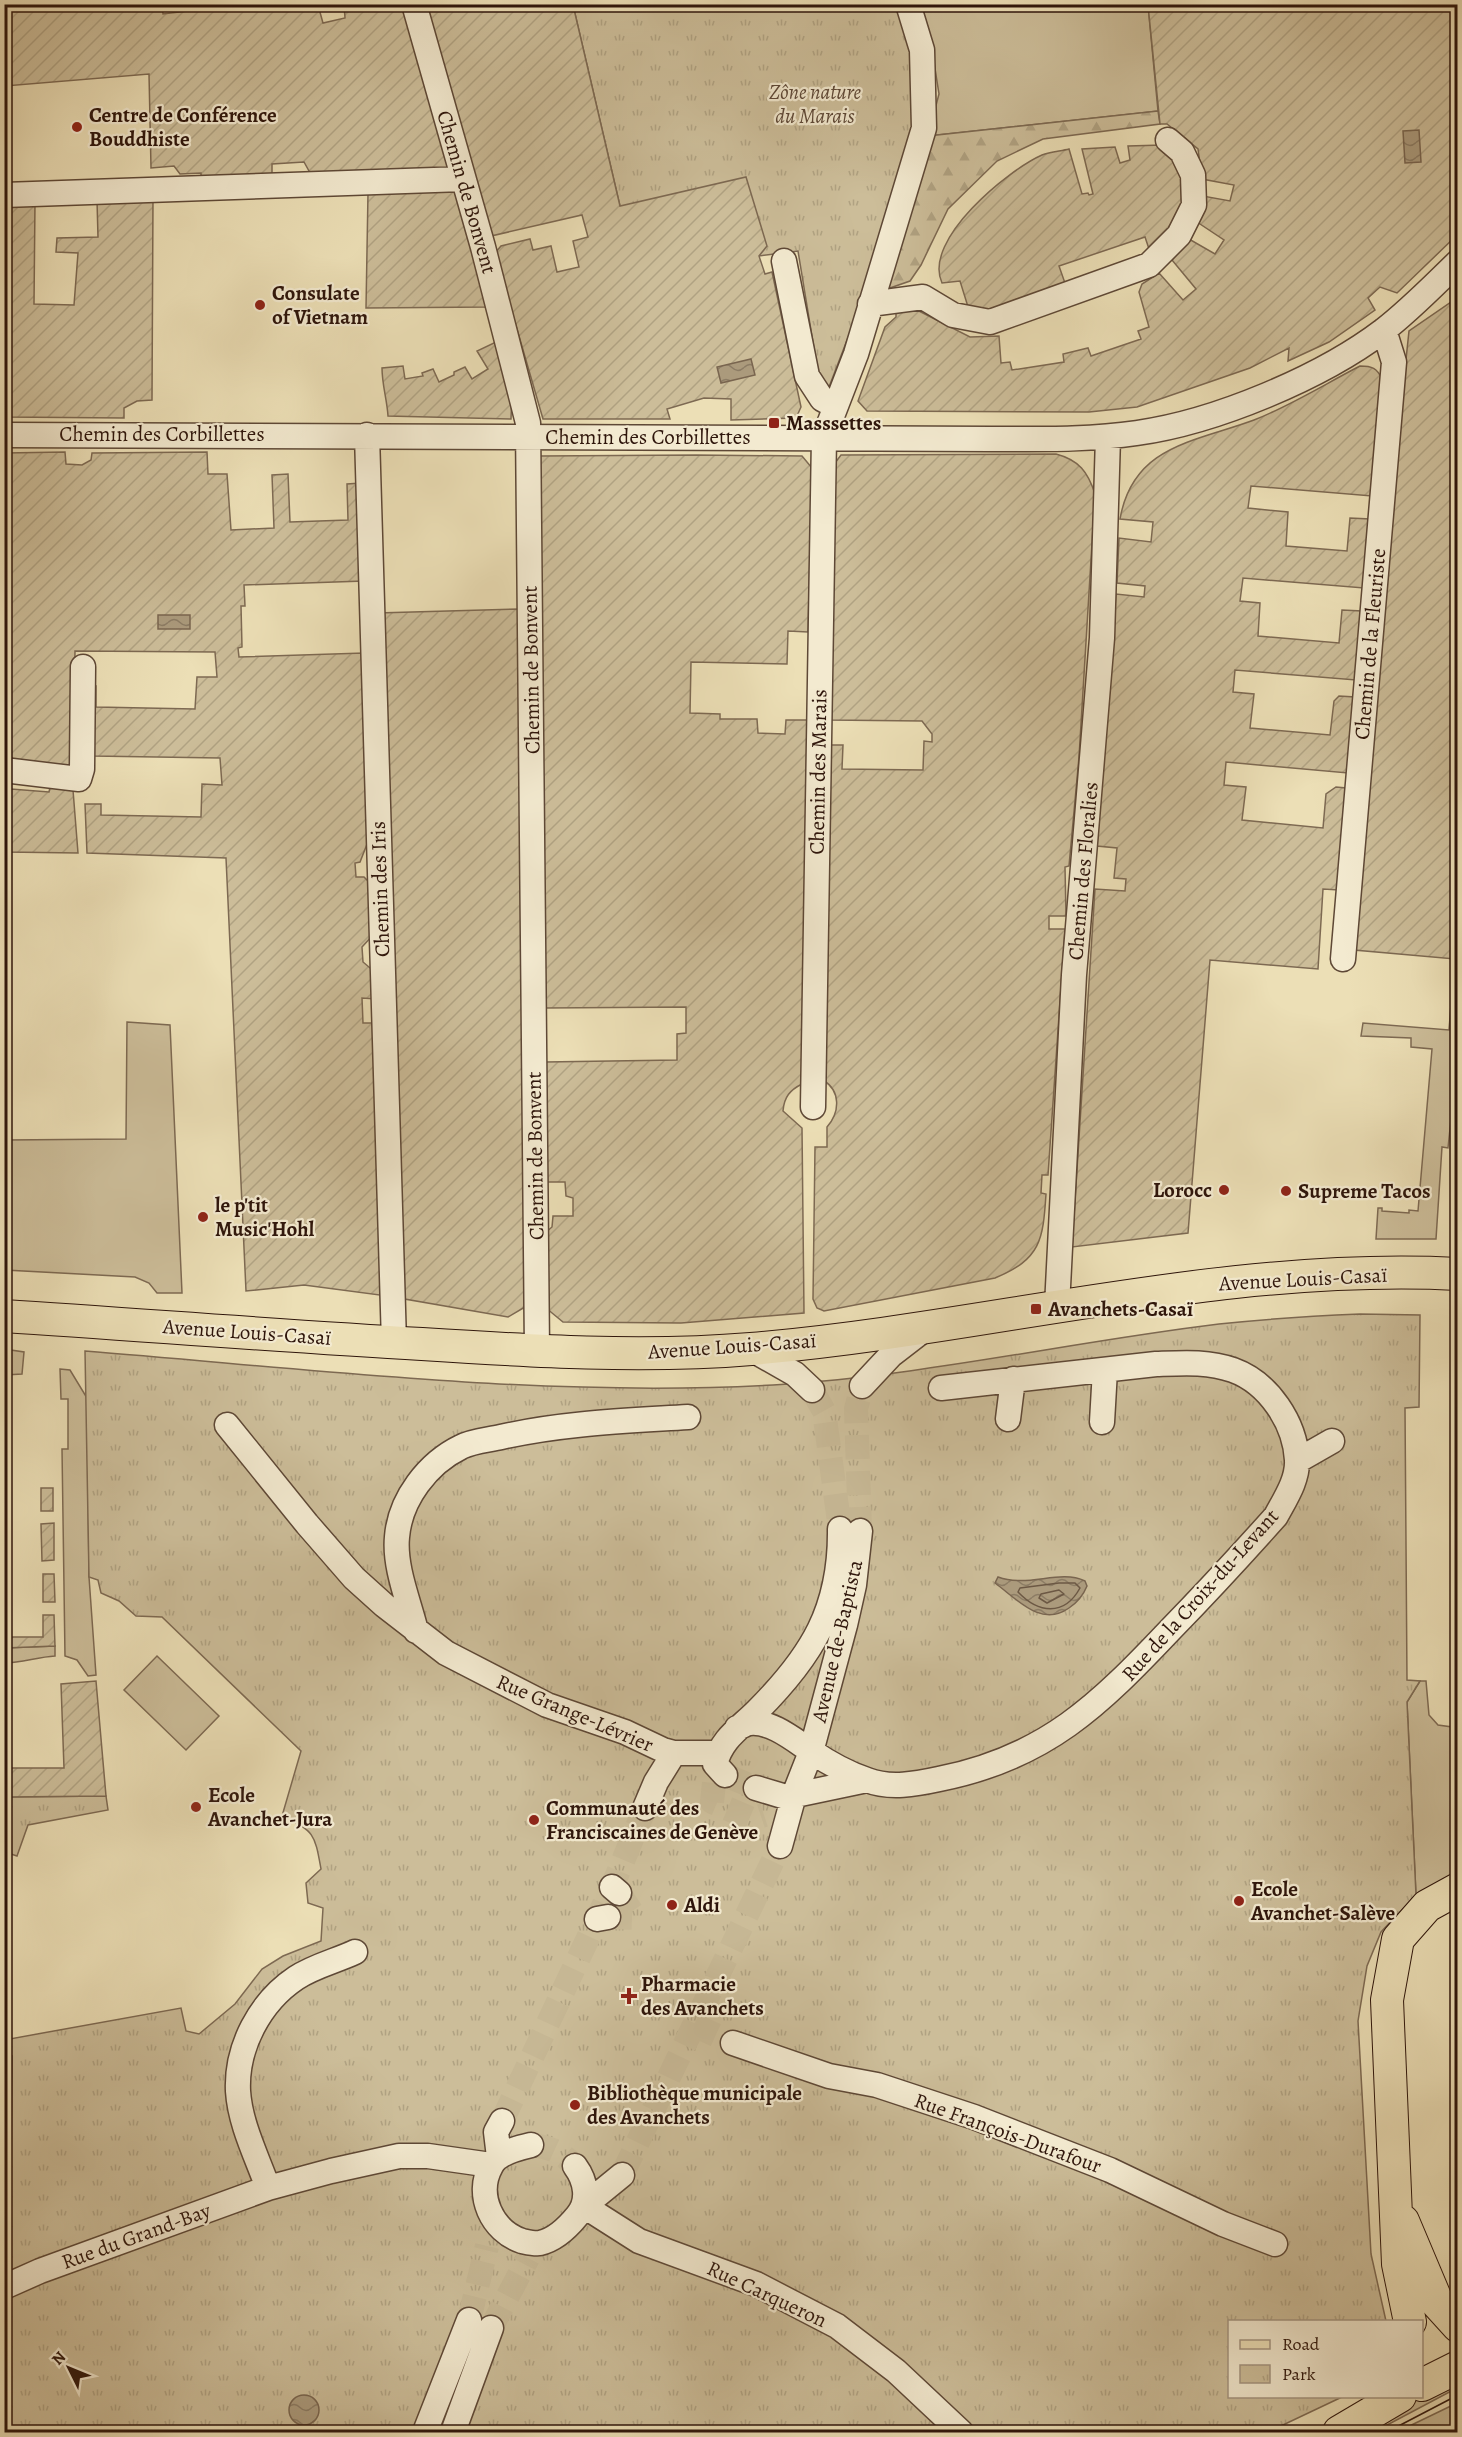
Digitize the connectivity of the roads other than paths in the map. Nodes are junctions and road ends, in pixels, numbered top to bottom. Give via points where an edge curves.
1 (414, 4) edge
2 (908, 4) edge
3 (1168, 140) dead end
4 (463, 179) junction
5 (4, 195) edge
6 (784, 261) dead end
7 (1458, 262) edge
8 (870, 304) junction
9 (1384, 330) junction
10 (835, 406) junction
11 (4, 435) edge
12 (367, 435) junction
13 (529, 437) junction
14 (824, 437) junction
15 (1108, 437) junction
16 (83, 667) dead end
17 (4, 770) edge
18 (1343, 959) dead end
19 (813, 1107) dead end
20 (1457, 1274) edge
21 (1057, 1306) junction
22 (4, 1316) edge
23 (928, 1327) junction
24 (394, 1342) junction
25 (751, 1349) junction
26 (537, 1351) junction
27 (1105, 1370) junction
28 (1013, 1379) junction
29 (862, 1386) tunnel mouth
30 (941, 1388) dead end
31 (812, 1390) tunnel mouth
32 (688, 1417) dead end
33 (1008, 1419) dead end
34 (1102, 1422) dead end
35 (227, 1425) dead end
36 (1332, 1441) dead end
37 (1297, 1461) junction
38 (416, 1631) junction
39 (811, 1752) junction
40 (674, 1754) junction
41 (723, 1758) junction
42 (867, 1780) junction
43 (772, 1798) junction
44 (645, 1808) tunnel mouth
45 (780, 1846) tunnel mouth
46 (1458, 1889) edge
47 (1458, 1914) edge
48 (355, 1952) dead end
49 (1391, 1983) junction
50 (733, 2043) tunnel mouth
51 (502, 2121) tunnel mouth
52 (531, 2145) tunnel mouth
53 (495, 2161) junction
54 (575, 2166) tunnel mouth
55 (622, 2175) tunnel mouth
56 (268, 2188) junction
57 (584, 2206) junction
58 (1397, 2206) junction
59 (490, 2217) junction
60 (1275, 2244) dead end
61 (487, 2246) tunnel mouth
62 (4, 2287) edge
63 (1410, 2320) edge
64 (1458, 2326) edge
65 (1458, 2367) edge
66 (1423, 2384) edge
67 (1398, 2398) edge
68 (425, 2433) edge
69 (453, 2433) edge
70 (961, 2433) edge
71 (1339, 2433) edge

1 - 4 street, Chemin de Bonvent
2 - 8 street, Chemin des Marais via 922,50 924,128
3 - 8 street via 1182,152 1193,175 1194,205 1179,235 1149,265 990,322 952,315 923,297
4 - 5 street
4 - 13 street, Chemin de Bonvent via 523,396
6 - 10 street via 807,376 822,399
7 - 9 street, Chemin des Corbillettes
8 - 10 street, Chemin des Marais
9 - 15 street, Chemin des Corbillettes via 1336,360 1233,407 1169,427
9 - 18 street, Chemin de la Fleuriste via 1394,362
10 - 14 street, Chemin des Marais
11 - 12 street, Chemin des Corbillettes
12 - 13 street, Chemin des Corbillettes
12 - 24 street, Chemin des Iris
13 - 14 street, Chemin des Corbillettes
13 - 26 street, Chemin de Bonvent
14 - 15 street, Chemin des Corbillettes
14 - 19 street, Chemin des Marais
15 - 21 street, Chemin des Floralies via 1102,638 1074,975
16 - 17 street via 79,778
20 - 21 main road, Avenue Louis-Casaï via 1323,1274 1221,1283
21 - 23 main road, Avenue Louis-Casaï
22 - 24 main road, Avenue Louis-Casaï
23 - 25 main road, Avenue Louis-Casaï
23 - 29 street via 891,1355
24 - 26 main road, Avenue Louis-Casaï
25 - 26 main road, Avenue Louis-Casaï via 680,1353
25 - 31 street via 795,1374
27 - 28 street
27 - 34 street
27 - 37 street via 1187,1363 1233,1370 1251,1379 1283,1414
28 - 30 street
28 - 33 street
32 - 38 street via 542,1428 463,1445 437,1463 410,1496 397,1536 397,1552
35 - 38 street, Rue Grange-Lévrier via 354,1578
36 - 37 street
37 - 42 street, Rue de la Croix-du-Levant via 1292,1486 1276,1516 1127,1676 1076,1721 1033,1748 965,1774 890,1786
38 - 40 street, Rue Grange-Lévrier via 446,1653 547,1705
39 - 41 street, Rue de la Croix-du-Levant via 795,1738 750,1723
39 - 41 street, Avenue de-Baptista via 854,1585 850,1530 836,1589 818,1634 788,1679
39 - 42 street, Rue de la Croix-du-Levant
39 - 43 street, Avenue de-Baptista
40 - 41 street
40 - 44 street
42 - 43 street, Rue de la Croix-du-Levant
43 - 45 street
46 - 49 main road via 1427,1906 1398,1939
47 - 49 main road via 1432,1930
48 - 56 street via 298,1977 264,2007 253,2026 238,2091
49 - 58 main road via 1386,2033
50 - 60 street, Rue François-Durafour via 829,2076 877,2085 974,2117 1110,2170 1223,2224
51 - 53 street via 496,2132
52 - 53 street
53 - 56 street, Rue du Grand-Bay via 399,2156
53 - 59 street via 486,2199
54 - 57 street via 585,2185
55 - 57 street
56 - 62 street, Rue du Grand-Bay
57 - 59 street via 556,2236 533,2251 500,2230
57 - 70 street, Rue Carqueron via 639,2241 756,2284 837,2326 896,2371
58 - 63 main road via 1398,2264
58 - 64 main road via 1438,2304
59 - 61 street
65 - 66 main road
67 - 71 main road
68 - 69 street via 480,2324

